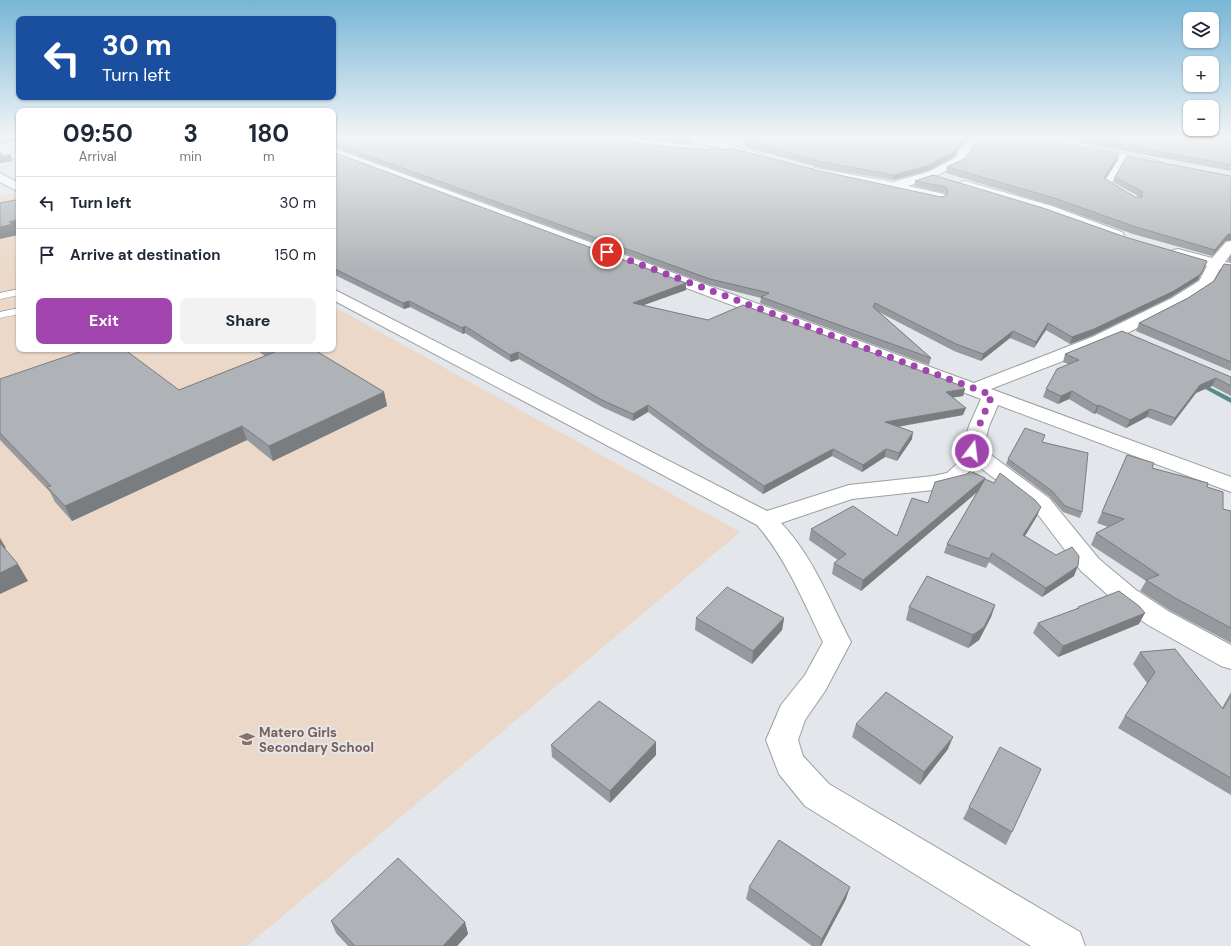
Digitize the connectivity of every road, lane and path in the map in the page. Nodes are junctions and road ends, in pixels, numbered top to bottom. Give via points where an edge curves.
1 (5, 180) edge
2 (412, 180) edge
3 (865, 180) edge
4 (913, 180) edge
5 (952, 180) edge
6 (1109, 180) edge
7 (16, 186) edge
8 (894, 186) junction
9 (16, 189) edge
10 (0, 192) edge
11 (1129, 197) edge
12 (940, 198) edge
13 (1128, 238) edge
14 (1231, 245) edge
15 (1164, 249) edge
16 (1223, 266) edge
17 (16, 293) edge
18 (0, 296) edge
19 (336, 296) edge
20 (16, 312) edge
21 (0, 315) edge
22 (1120, 331) junction
23 (1137, 340) edge
24 (984, 392) junction
25 (972, 451) junction
26 (1231, 485) edge
27 (765, 520) junction
28 (1231, 658) edge
29 (1066, 946) edge

1 - 7 street
2 - 24 street
3 - 8 street
4 - 8 street
5 - 13 street via 1047,209
6 - 11 lane via 1107,184
8 - 12 street
9 - 10 street
14 - 16 street
15 - 16 street
16 - 22 street via 1205,284
17 - 18 lane
19 - 27 street
20 - 21 lane
22 - 23 street
22 - 24 street
24 - 25 street
24 - 26 street
25 - 27 street via 969,464 955,478 934,483 849,492
25 - 28 street via 1040,503 1090,566 1127,597 1158,618
27 - 29 street via 778,533 799,565 837,642 815,683 792,714 782,740 790,764 817,795

